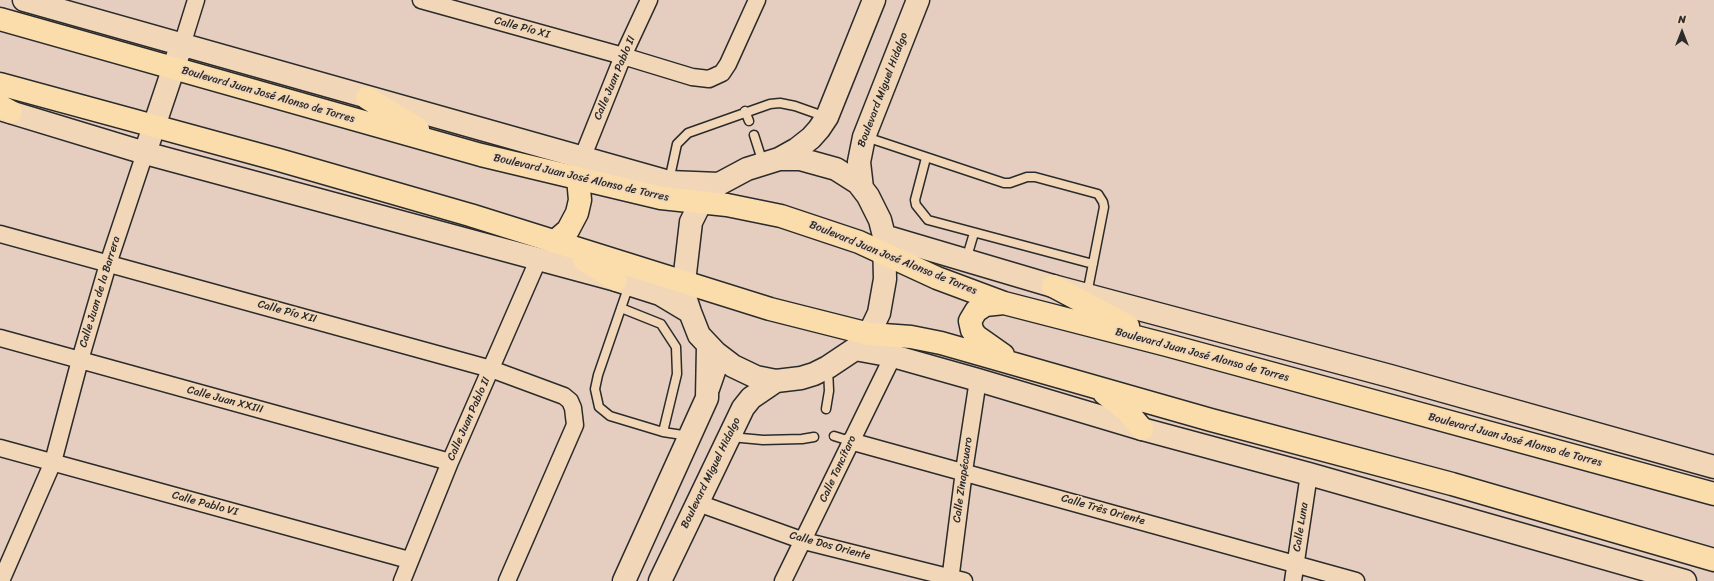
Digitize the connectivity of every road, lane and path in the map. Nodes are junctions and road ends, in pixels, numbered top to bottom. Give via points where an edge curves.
1 (24, 0) edge
2 (196, 0) edge
3 (420, 0) edge
4 (649, 0) edge
5 (757, 0) edge
6 (874, 0) edge
7 (879, 0) edge
8 (910, 0) edge
9 (918, 0) edge
10 (0, 19) edge
11 (182, 44) junction
12 (623, 56) junction
13 (174, 68) junction
14 (0, 84) edge
15 (367, 98) junction
16 (4, 109) edge
17 (746, 112) junction
18 (827, 117) junction
19 (749, 121) dead end
20 (154, 126) junction
21 (754, 134) dead end
22 (864, 137) junction
23 (441, 143) junction
24 (145, 153) junction
25 (794, 155) junction
26 (583, 156) junction
27 (926, 158) junction
28 (578, 178) junction
29 (669, 182) junction
30 (856, 183) junction
31 (720, 184) junction
32 (700, 204) junction
33 (974, 233) junction
34 (0, 234) edge
35 (554, 242) junction
36 (885, 246) junction
37 (540, 258) junction
38 (965, 260) junction
39 (108, 264) junction
40 (1093, 264) junction
41 (622, 282) junction
42 (684, 282) junction
43 (1053, 286) junction
44 (1086, 294) junction
45 (1004, 303) junction
46 (621, 308) junction
47 (690, 312) junction
48 (0, 338) edge
49 (862, 342) junction
50 (1167, 345) junction
51 (708, 346) junction
52 (892, 356) junction
53 (80, 360) junction
54 (725, 360) junction
55 (1017, 364) junction
56 (828, 367) junction
57 (491, 369) junction
58 (761, 380) junction
59 (978, 380) junction
60 (1095, 387) junction
61 (741, 397) dead end
62 (734, 406) dead end
63 (826, 409) dead end
64 (1142, 429) junction
65 (726, 431) junction
66 (662, 432) junction
67 (690, 436) junction
68 (834, 436) dead end
69 (814, 437) dead end
70 (850, 441) junction
71 (0, 448) edge
72 (53, 462) junction
73 (450, 462) junction
74 (1714, 468) edge
75 (964, 471) junction
76 (1309, 474) junction
77 (1714, 494) edge
78 (698, 503) junction
79 (804, 541) junction
80 (409, 560) junction
81 (1714, 560) edge
82 (1295, 564) junction
83 (955, 580) edge
84 (1, 581) edge
85 (402, 581) edge
86 (507, 581) edge
87 (624, 581) edge
88 (634, 581) edge
89 (653, 581) edge
90 (660, 581) edge
91 (783, 581) edge
92 (1293, 581) edge
93 (1356, 581) edge
94 (1685, 581) edge

1 - 11 street, Boulevard Juan José Alonso de Torres
2 - 11 street, Calle Juan de la Barrera
3 - 12 street, Calle Pío XI
4 - 12 street, Calle Juan Pablo II
5 - 12 street, Calle Pío XI via 728,64 716,77 692,77
6 - 18 street
7 - 25 lane via 830,126
8 - 30 lane via 863,116 854,148
9 - 22 street, Boulevard Miguel Hidalgo
10 - 13 main road, Boulevard Juan José Alonso de Torres
11 - 13 street, Calle Juan de la Barrera
11 - 15 street, Boulevard Juan José Alonso de Torres
12 - 26 street, Calle Juan Pablo II
13 - 20 street, Calle Juan de la Barrera
13 - 23 main road, Boulevard Juan José Alonso de Torres
14 - 20 main road
15 - 23 main road
15 - 26 street, Boulevard Juan José Alonso de Torres
16 - 24 street
17 - 18 lane via 780,103
17 - 19 lane
17 - 29 lane via 688,133 682,138 678,144
18 - 25 street
20 - 24 street, Calle Juan de la Barrera
20 - 35 main road via 470,215
21 - 25 lane
22 - 27 lane
22 - 30 street, Boulevard Miguel Hidalgo
23 - 28 main road, Boulevard Juan José Alonso de Torres
24 - 37 street
24 - 39 street, Calle Juan de la Barrera
25 - 30 street via 827,166
25 - 31 street
26 - 29 street, Boulevard Juan José Alonso de Torres
27 - 33 lane via 915,200 916,205 928,220
27 - 40 lane via 1004,183 1010,184 1027,177 1035,177 1098,194 1104,202 1104,207
28 - 32 main road, Boulevard Juan José Alonso de Torres via 634,193
28 - 35 main road via 580,200 577,213 568,230
29 - 31 street, Boulevard Juan José Alonso de Torres
30 - 36 street, Boulevard Miguel Hidalgo via 873,204
31 - 32 street
32 - 36 main road, Boulevard Juan José Alonso de Torres via 727,205 781,216 859,242
32 - 42 street via 691,222
33 - 38 lane
33 - 40 lane
34 - 39 street, Calle Pío XII
35 - 41 main road
35 - 42 main road
36 - 38 street
36 - 45 main road, Boulevard Juan José Alonso de Torres via 937,278
36 - 49 street, Boulevard Miguel Hidalgo via 883,297 879,313
37 - 41 street
37 - 57 street, Calle Juan Pablo II
38 - 43 street
39 - 53 street, Calle Juan de la Barrera
39 - 57 street, Calle Pío XII
40 - 44 lane
41 - 46 lane
41 - 47 street via 666,296
42 - 47 street
42 - 49 main road
43 - 44 street
43 - 50 main road
44 - 74 street via 1397,378
45 - 50 main road, Boulevard Juan José Alonso de Torres
45 - 55 main road via 985,305 972,316 970,325 976,336
46 - 66 lane via 661,324 676,347 677,374
46 - 66 lane via 598,375 595,389 599,406 610,416
47 - 51 street via 699,335
48 - 53 street, Calle Juan XXIII
49 - 52 street
49 - 55 main road via 924,339
49 - 56 street, Boulevard Miguel Hidalgo
50 - 77 main road, Boulevard Juan José Alonso de Torres
51 - 54 street
51 - 67 street via 707,398
52 - 59 street
52 - 70 street, Calle Tancítaro
53 - 72 street, Calle Juan de la Barrera
53 - 73 street, Calle Juan XXIII
54 - 58 street
54 - 88 lane via 711,405
55 - 60 main road
56 - 58 street, Boulevard Miguel Hidalgo via 801,378
56 - 63 lane via 829,391
57 - 73 street, Calle Juan Pablo II
57 - 86 street, Calle Pío XII via 564,396 570,401 575,415 575,425
58 - 65 street, Boulevard Miguel Hidalgo
59 - 64 street
59 - 75 street, Calle Zinapécuaro
60 - 64 main road via 1117,402
60 - 81 main road via 1452,484
61 - 62 lane
64 - 76 street
65 - 69 lane via 763,440
65 - 78 street, Boulevard Miguel Hidalgo
65 - 89 lane
66 - 67 lane
67 - 87 street
68 - 70 lane
70 - 75 street, Calle Três Oriente
70 - 79 street, Calle Tancítaro
71 - 72 street, Calle Pablo VI
72 - 80 street, Calle Pablo VI
72 - 84 street, Calle Juan de la Barrera
73 - 80 street, Calle Juan Pablo II
75 - 82 street, Calle Três Oriente
75 - 83 street, Calle Zinapécuaro
76 - 82 street, Calle Luna
76 - 94 street
78 - 79 street, Calle Dos Oriente
78 - 90 street, Boulevard Miguel Hidalgo
79 - 83 street, Calle Dos Oriente
79 - 91 street, Calle Tancítaro
80 - 85 street, Calle Juan Pablo II
82 - 92 street, Calle Luna
82 - 93 street, Calle Três Oriente

